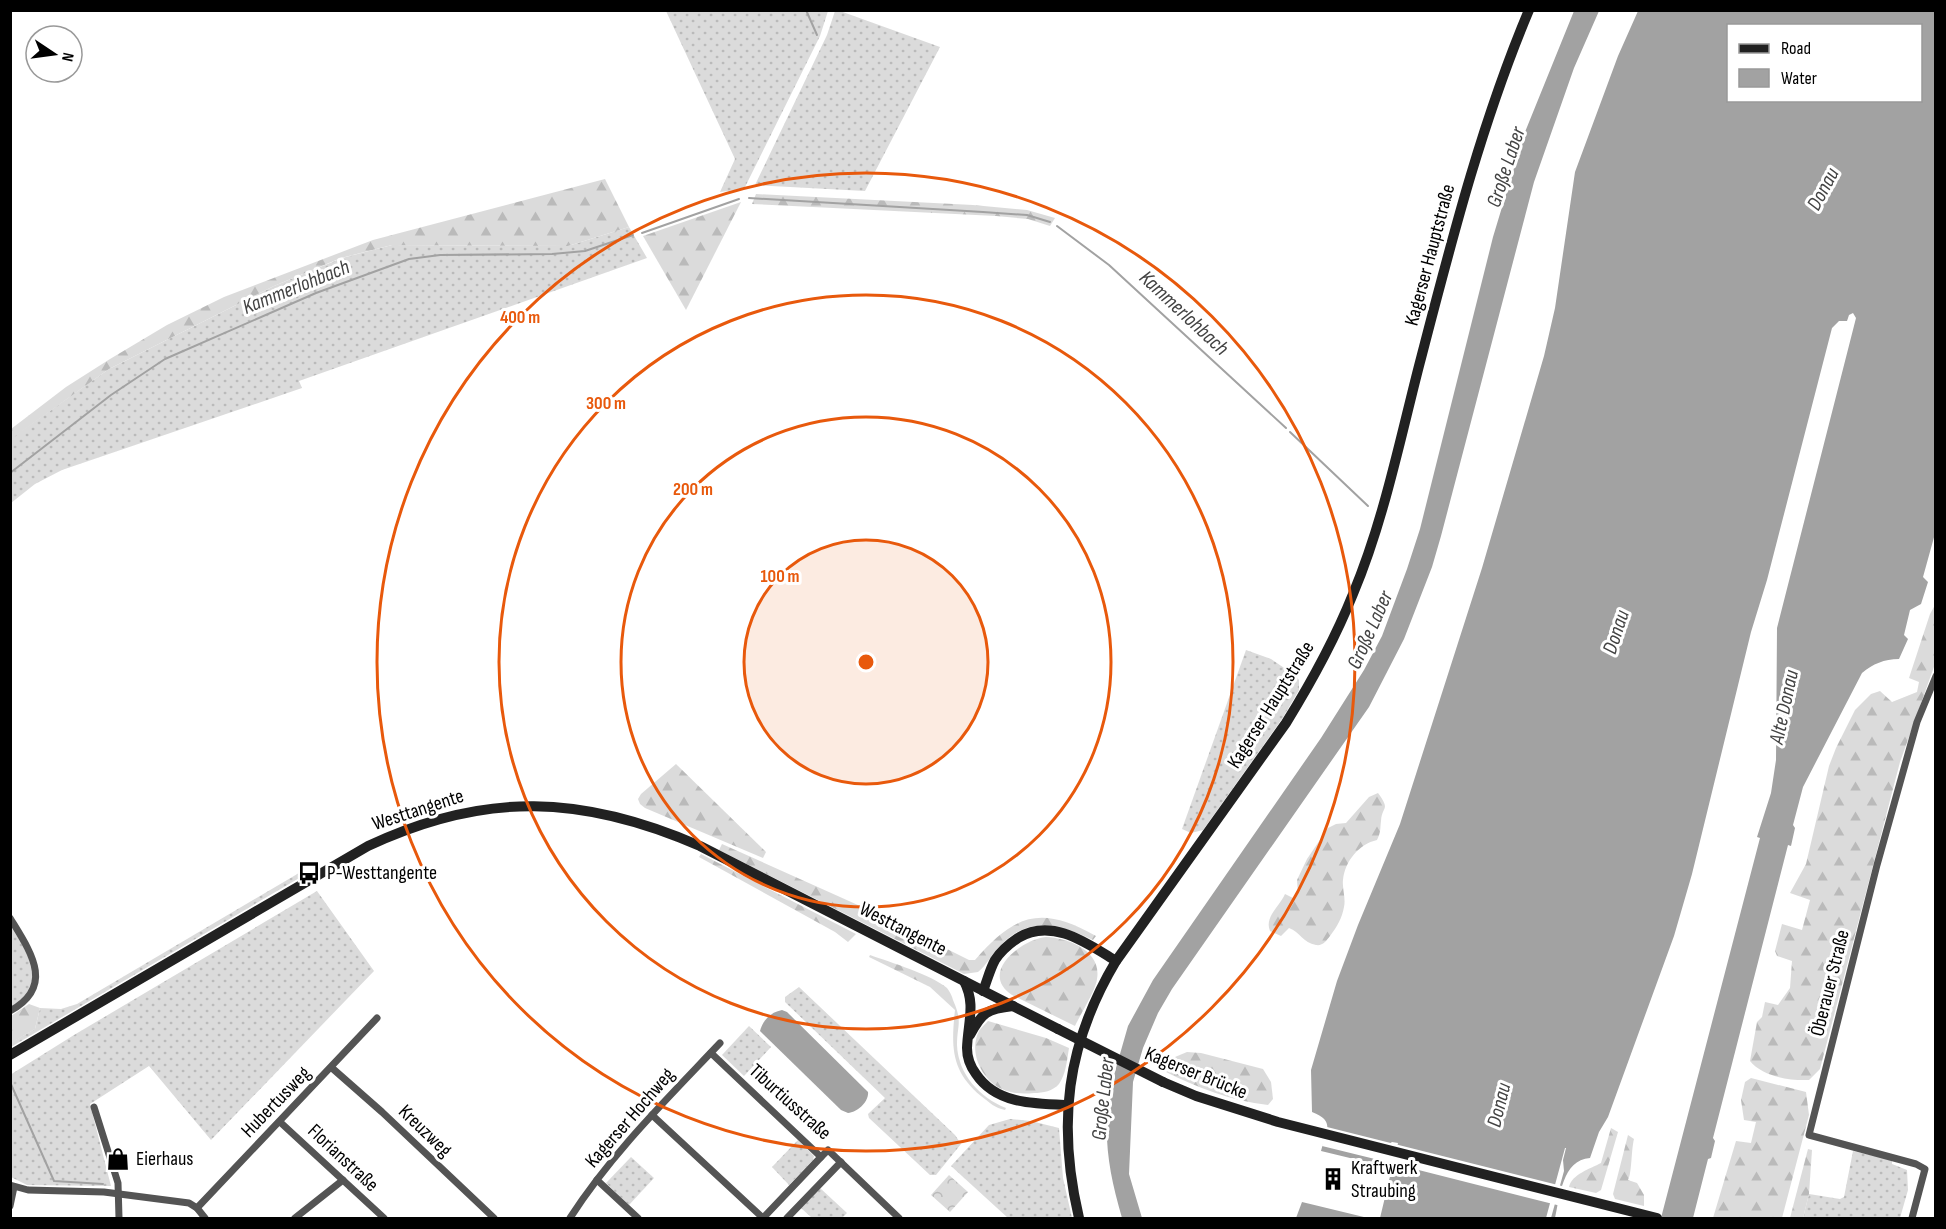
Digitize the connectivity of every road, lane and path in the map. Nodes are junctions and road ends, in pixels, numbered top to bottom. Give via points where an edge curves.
1 (1529, 10) edge
2 (1935, 676) edge
3 (10, 918) edge
4 (1116, 961) junction
5 (964, 981) junction
6 (983, 991) junction
7 (1014, 1006) junction
8 (10, 1011) edge
9 (377, 1018) dead end
10 (969, 1035) junction
11 (720, 1043) dead end
12 (711, 1053) junction
13 (10, 1055) edge
14 (332, 1068) junction
15 (1068, 1105) junction
16 (94, 1107) dead end
17 (652, 1115) junction
18 (280, 1122) junction
19 (821, 1157) junction
20 (841, 1162) junction
21 (343, 1180) junction
22 (597, 1180) junction
23 (12, 1186) edge
24 (118, 1193) junction
25 (10, 1206) edge
26 (197, 1208) junction
27 (119, 1218) edge
28 (205, 1218) edge
29 (295, 1218) edge
30 (384, 1218) edge
31 (494, 1218) edge
32 (570, 1218) edge
33 (638, 1218) edge
34 (763, 1218) edge
35 (787, 1218) edge
36 (899, 1218) edge
37 (1079, 1218) edge
38 (1657, 1218) edge
39 (1912, 1218) edge

1 - 4 main road, Kagerser Hauptstraße via 1478,152 1384,499 1343,618 1286,723
2 - 39 street, Öberauer Straße via 1917,722 1877,866 1809,1136 1925,1169
3 - 8 street via 36,971 29,998
4 - 6 main road via 1070,935 1034,931 1002,951
4 - 15 main road, Kagerser Hauptstraße via 1083,1030 1072,1069
5 - 6 main road, Westtangente
5 - 10 main road via 972,1003
5 - 13 main road, Westtangente via 700,846 645,824 555,806 487,808 426,822 358,851
6 - 7 main road, Westtangente
7 - 10 main road via 987,1011
7 - 38 main road, Kagerser Brücke, bridge via 1163,1082 1233,1109
9 - 14 street, Hubertusweg
10 - 15 main road via 968,1058 988,1088 1010,1099
11 - 12 street, Kagerser Hochweg
12 - 17 street, Kagerser Hochweg
12 - 19 street, Tiburtiusstraße
14 - 18 street, Hubertusweg
14 - 31 street, Kreuzweg
15 - 37 main road, Kagerser Hauptstraße via 1069,1168
16 - 24 street
17 - 22 street, Kagerser Hochweg
17 - 34 street
18 - 21 street, Florianstraße
18 - 26 street, Hubertusweg
19 - 20 street, Tiburtiusstraße via 828,1150
19 - 34 street
20 - 35 street
20 - 36 street, Tiburtiusstraße
21 - 29 street
21 - 30 street, Florianstraße
22 - 32 street, Kagerser Hochweg
22 - 33 street
23 - 24 street
23 - 25 street
24 - 26 street via 189,1203
24 - 27 street
26 - 28 street

